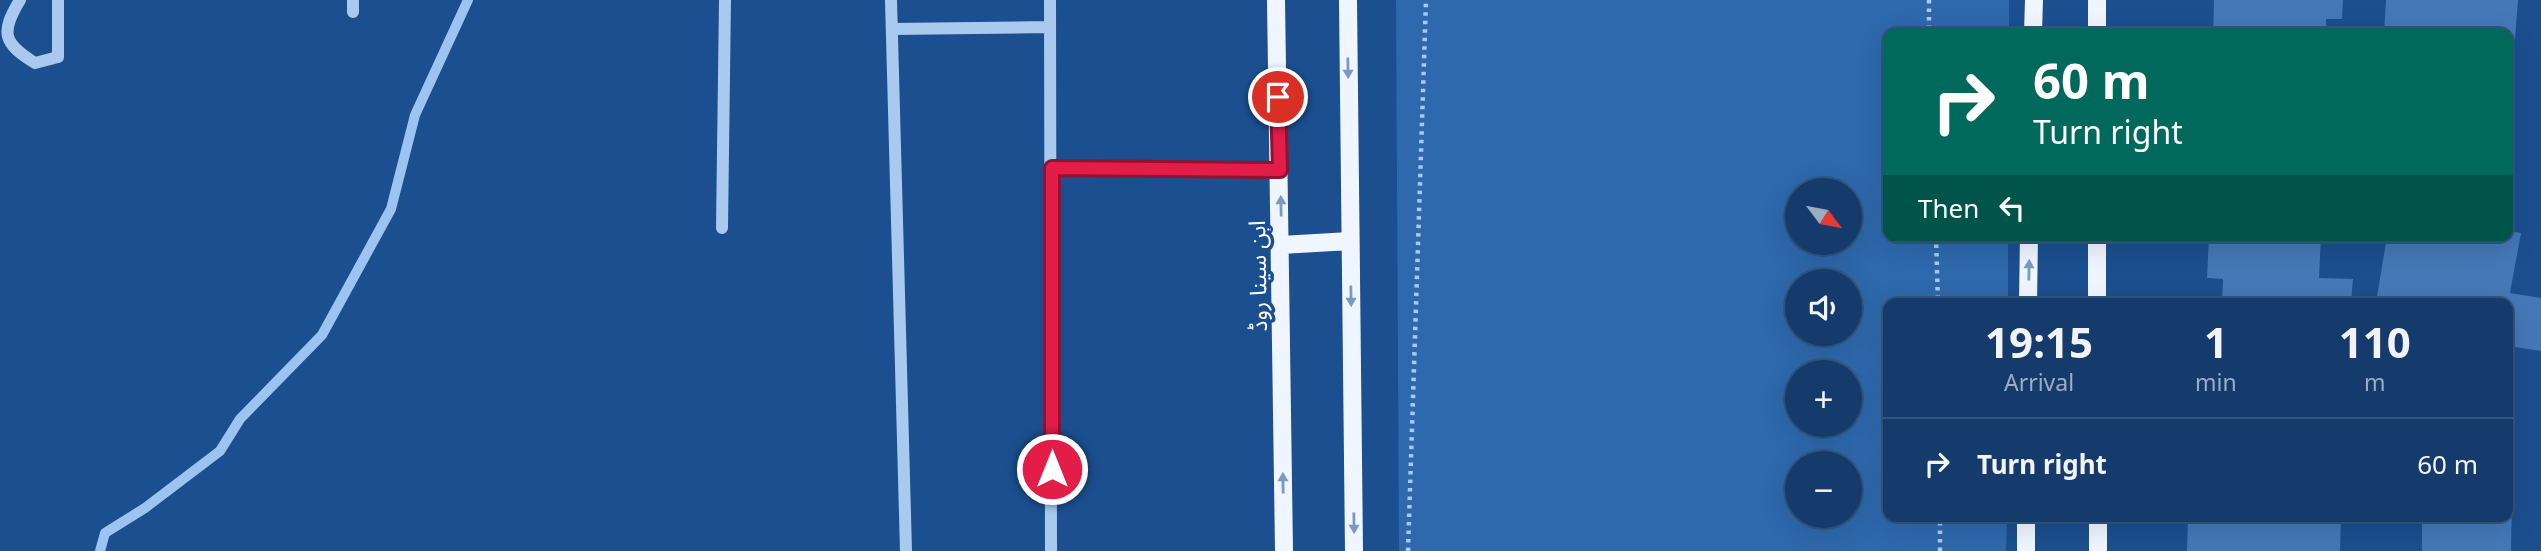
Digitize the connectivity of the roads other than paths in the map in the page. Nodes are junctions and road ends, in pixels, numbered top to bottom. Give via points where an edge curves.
1 (20, 0) edge
2 (58, 0) edge
3 (725, 0) edge
4 (891, 0) edge
5 (1050, 0) edge
6 (1276, 0) edge
7 (1348, 0) edge
8 (2034, 0) edge
9 (2097, 0) edge
10 (1049, 27) junction
11 (2033, 28) edge
12 (2097, 28) edge
13 (892, 29) junction
14 (1052, 168) junction
15 (1280, 170) junction
16 (722, 228) dead end
17 (1350, 241) junction
18 (2029, 242) edge
19 (2097, 242) edge
20 (1281, 245) junction
21 (2028, 298) edge
22 (2097, 298) edge
23 (2026, 522) edge
24 (2098, 522) edge
25 (906, 551) edge
26 (1051, 551) edge
27 (1284, 551) edge
28 (1354, 551) edge
29 (2026, 551) edge
30 (2098, 551) edge

1 - 2 street via 6,30 8,41 35,63 58,58
3 - 16 street
4 - 13 street
5 - 10 street
6 - 15 main road, ابن سینا روڈ
7 -> 17 main road
8 - 11 main road
9 - 12 main road
10 - 13 street
10 - 14 street
13 - 25 street
14 - 15 street
14 - 26 street
20 -> 15 main road, ابن سینا روڈ
17 - 20 main road
17 -> 28 main road
21 -> 18 main road
19 - 22 main road
27 -> 20 main road, ابن سینا روڈ
23 - 29 main road
24 - 30 main road

